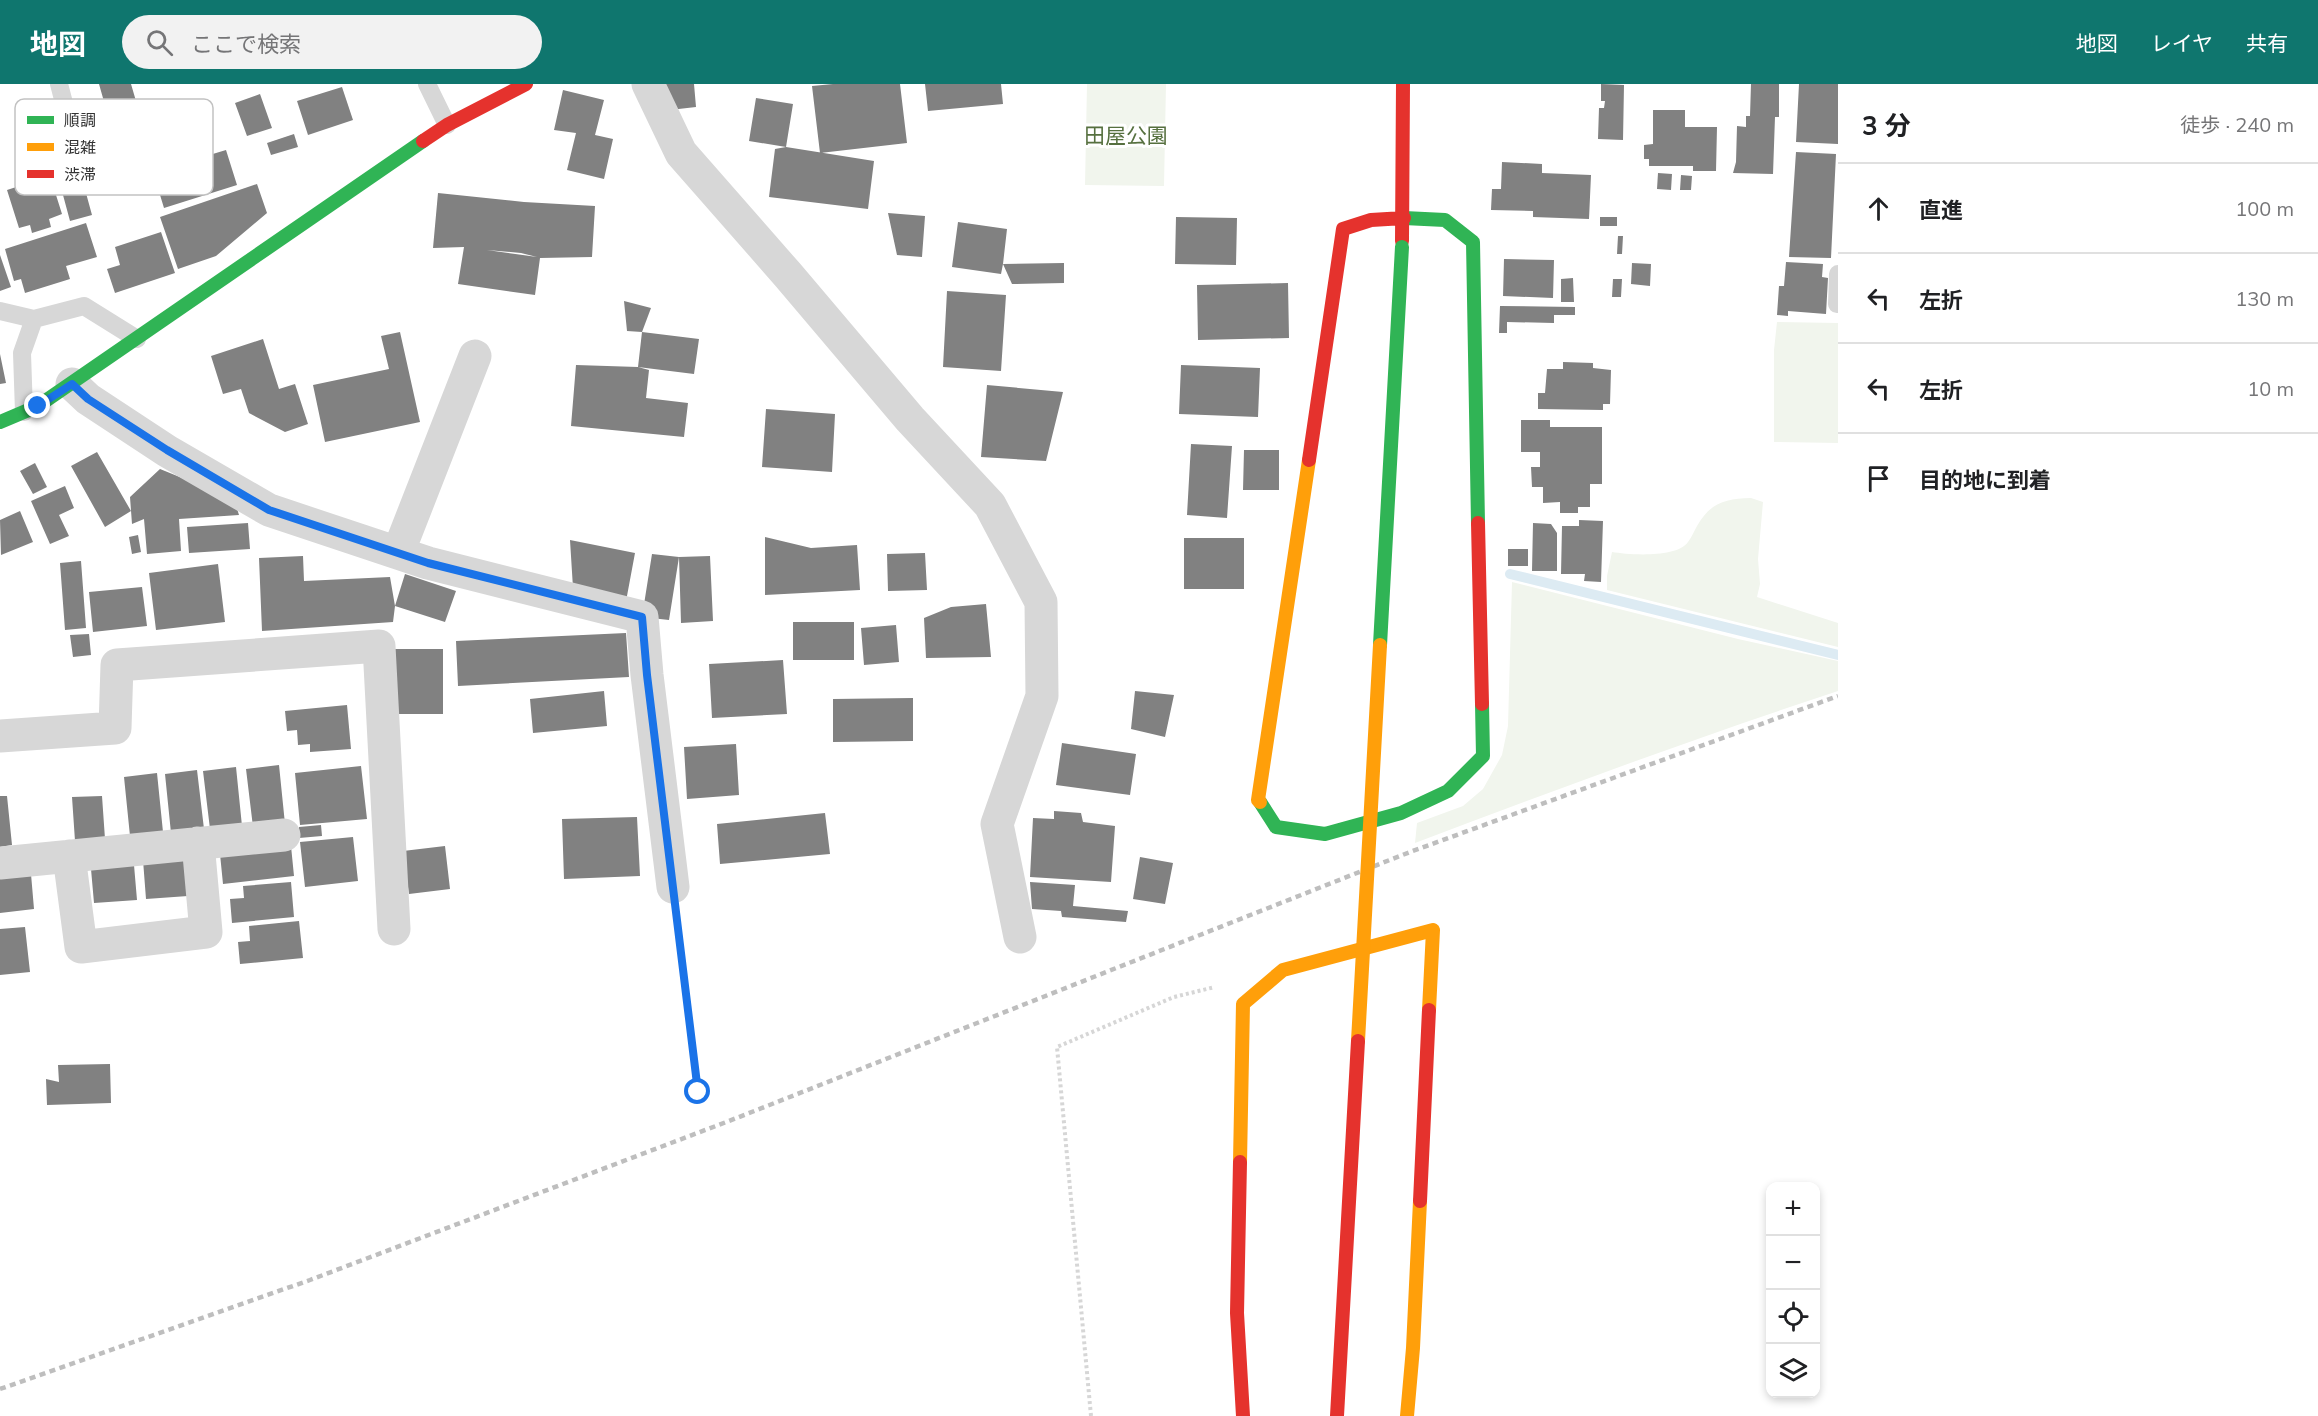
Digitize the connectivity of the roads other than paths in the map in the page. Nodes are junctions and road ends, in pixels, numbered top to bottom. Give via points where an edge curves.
1 (59, 84) edge
2 (427, 84) edge
3 (526, 84) edge
4 (648, 84) edge
5 (1403, 84) edge
6 (63, 99) edge
7 (447, 125) junction
8 (1404, 218) junction
9 (1838, 274) edge
10 (1837, 304) edge
11 (0, 311) edge
12 (34, 319) junction
13 (137, 339) junction
14 (475, 356) dead end
15 (72, 384) junction
16 (24, 412) junction
17 (0, 422) edge
18 (398, 553) junction
19 (0, 736) edge
20 (284, 835) dead end
21 (198, 843) junction
22 (69, 856) junction
23 (0, 863) edge
24 (673, 887) road end
25 (394, 929) dead end
26 (1020, 937) dead end
27 (1243, 1416) edge
28 (1337, 1416) edge
29 (1407, 1416) edge

1 - 6 lane
2 - 7 lane
3 - 7 street
4 - 26 street via 681,153 910,419 990,505 1041,602 1042,696 997,824
5 - 8 street
7 - 13 street
8 - 8 street via 1445,220 1473,242 1483,756 1448,791 1401,813 1325,834 1276,827 1258,800 1343,229 1371,220
8 - 28 street, bridge
9 - 10 lane
11 - 12 lane
12 - 13 lane via 84,306
12 - 16 lane via 22,352
13 - 15 street
14 - 18 street
15 - 16 street
15 - 18 street via 88,399 157,444 269,510
16 - 17 street
18 - 24 street via 642,617
19 - 25 street via 115,728 117,665 379,646
20 - 21 street
21 - 22 street
21 - 22 street via 206,933 81,947
22 - 23 street
27 - 29 street via 1237,1313 1243,1004 1283,970 1433,930

